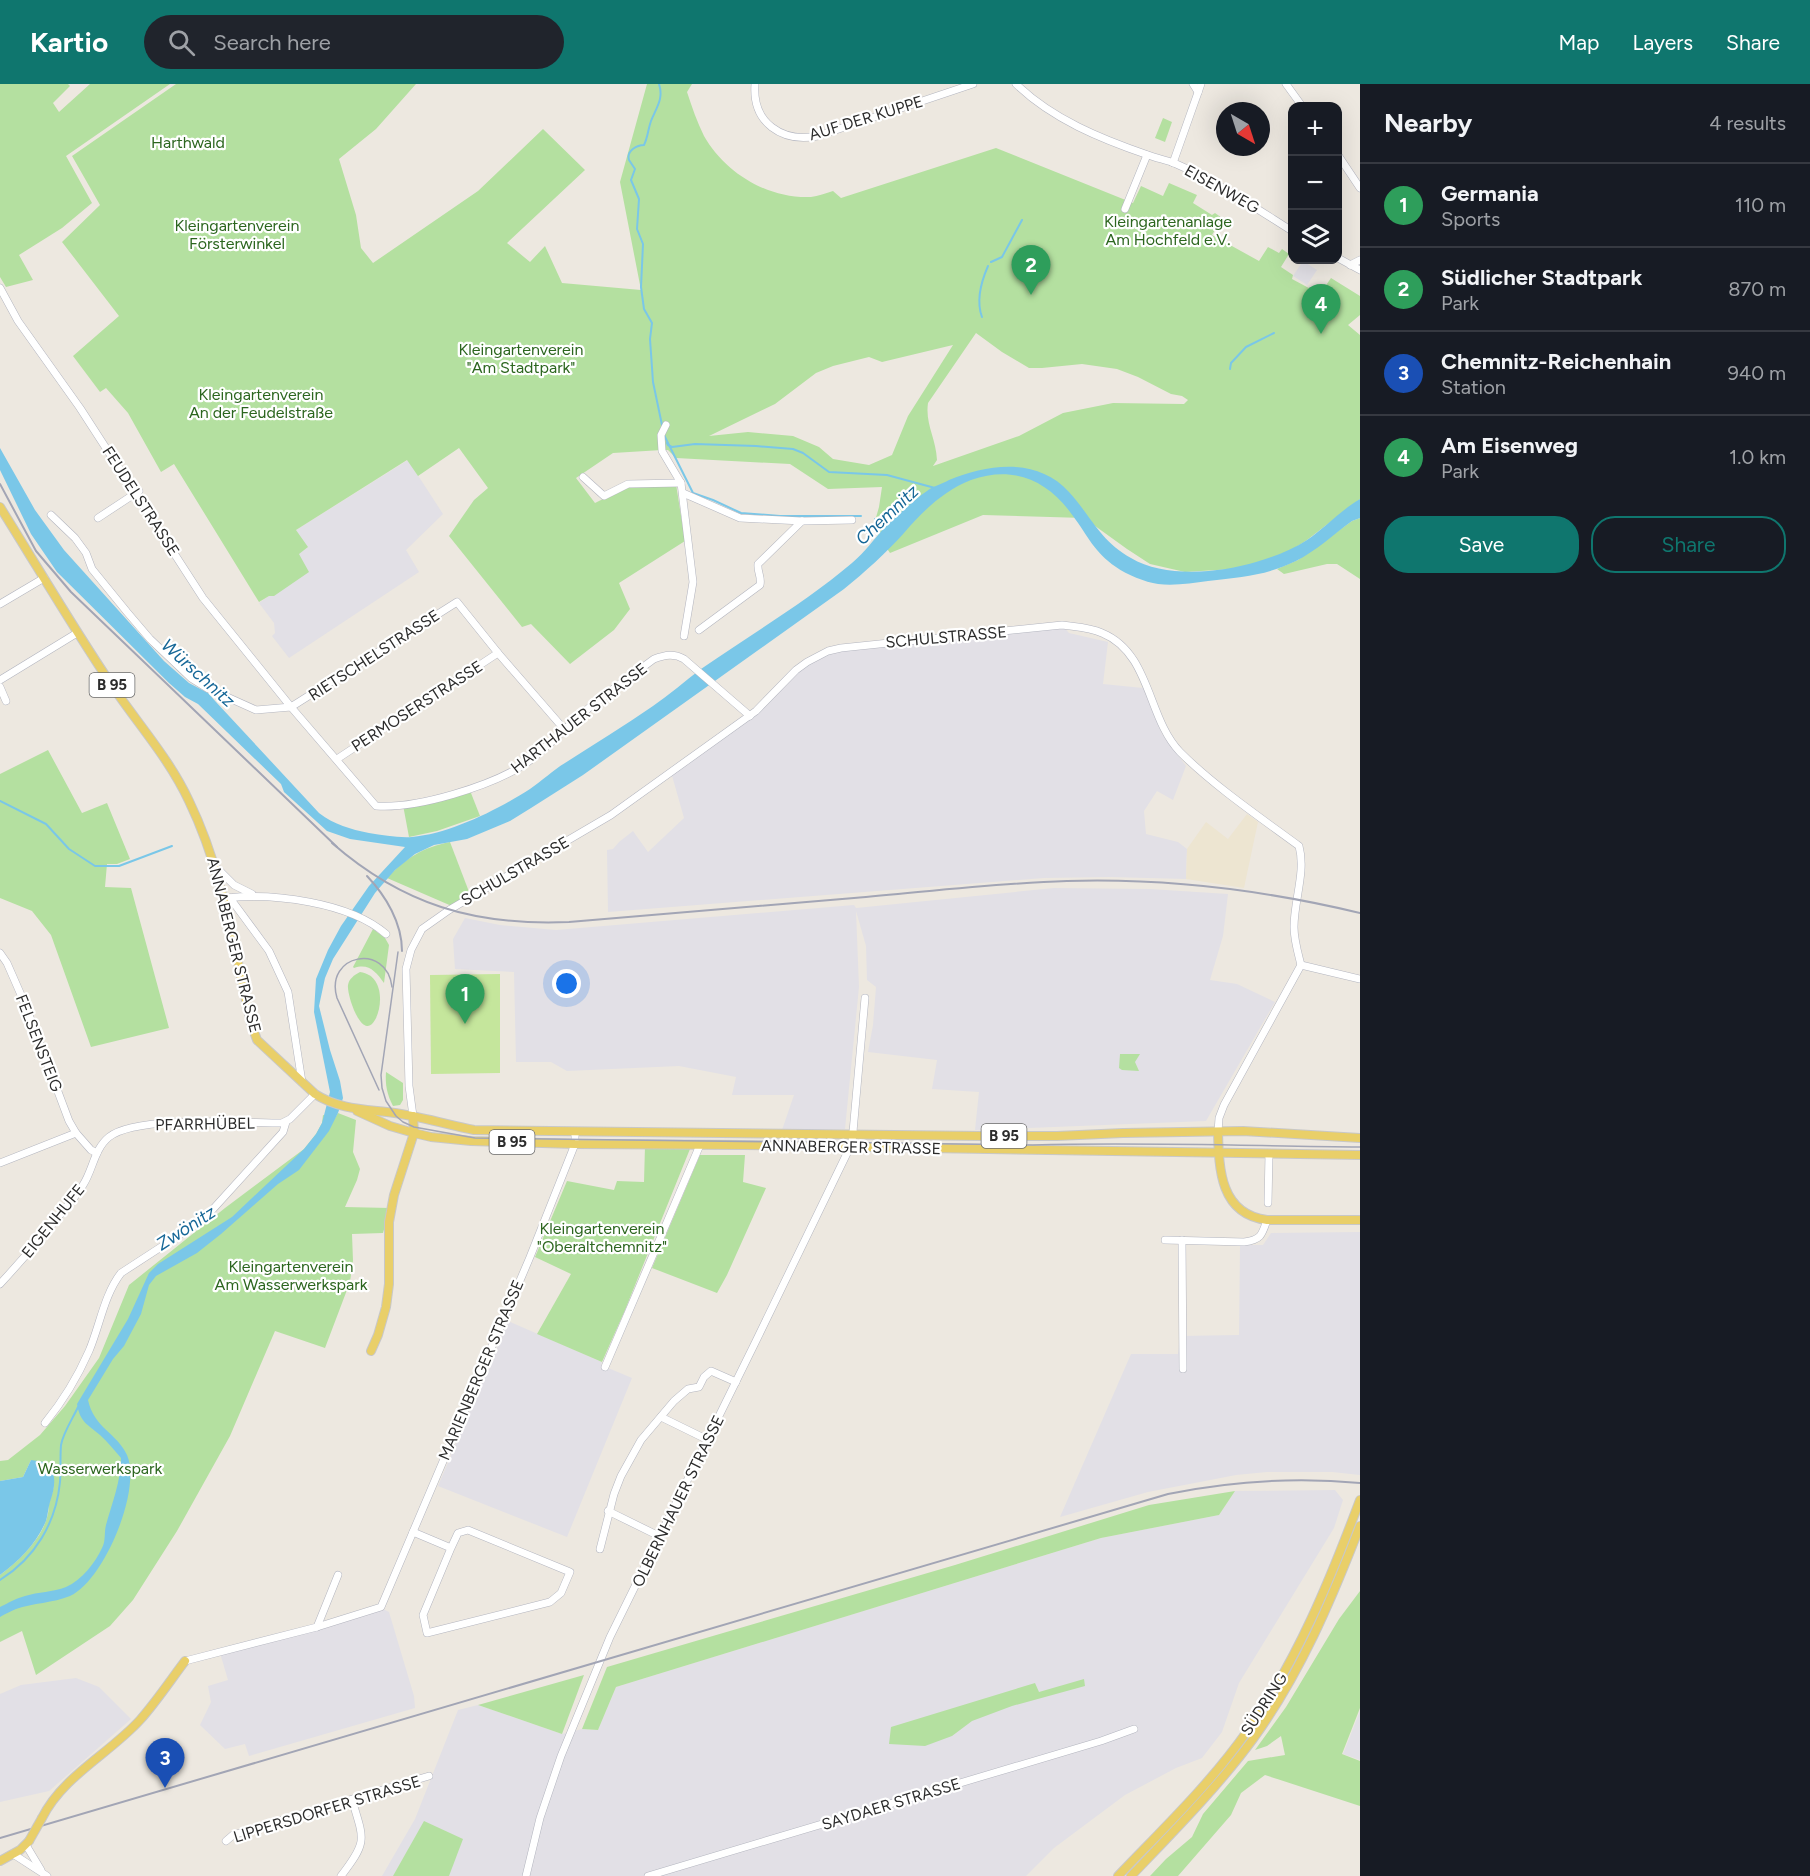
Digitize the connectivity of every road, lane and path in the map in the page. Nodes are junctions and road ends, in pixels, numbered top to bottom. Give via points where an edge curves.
1 (755, 84) edge
2 (973, 84) edge
3 (1016, 84) edge
4 (1193, 84) edge
5 (1202, 84) edge
6 (1286, 84) edge
7 (1198, 92) junction
8 (1299, 102) edge
9 (1147, 155) junction
10 (1342, 162) edge
11 (1173, 163) junction
12 (1360, 188) edge
13 (1125, 209) dead end
14 (1288, 228) edge
15 (1342, 260) edge
16 (1360, 260) edge
17 (1350, 265) junction
18 (1360, 270) edge
19 (0, 288) edge
20 (666, 426) dead end
21 (583, 477) dead end
22 (681, 483) junction
23 (138, 492) junction
24 (683, 493) junction
25 (0, 507) edge
26 (51, 514) dead end
27 (98, 518) dead end
28 (802, 520) junction
29 (852, 520) dead end
30 (44, 578) junction
31 (0, 604) edge
32 (699, 630) dead end
33 (77, 633) junction
34 (684, 636) dead end
35 (498, 653) junction
36 (0, 680) edge
37 (0, 687) edge
38 (6, 701) dead end
39 (291, 707) junction
40 (750, 716) junction
41 (564, 729) junction
42 (337, 759) junction
43 (215, 866) junction
44 (254, 896) junction
45 (227, 898) junction
46 (386, 934) dead end
47 (0, 953) edge
48 (1301, 965) junction
49 (1360, 979) edge
50 (865, 998) dead end
51 (302, 1082) junction
52 (315, 1094) junction
53 (345, 1107) junction
54 (413, 1116) junction
55 (286, 1122) junction
56 (575, 1132) junction
57 (1218, 1132) junction
58 (76, 1133) junction
59 (414, 1134) junction
60 (1360, 1138) edge
61 (852, 1141) junction
62 (574, 1144) junction
63 (700, 1145) junction
64 (97, 1153) junction
65 (1219, 1153) junction
66 (1269, 1154) junction
67 (1360, 1155) edge
68 (0, 1163) edge
69 (1268, 1203) dead end
70 (1267, 1220) junction
71 (1360, 1220) edge
72 (1165, 1240) dead end
73 (1182, 1240) junction
74 (0, 1284) edge
75 (371, 1351) dead end
76 (605, 1367) dead end
77 (1183, 1369) dead end
78 (736, 1382) junction
79 (661, 1417) junction
80 (45, 1423) dead end
81 (708, 1440) junction
82 (1360, 1500) edge
83 (608, 1511) junction
84 (1360, 1526) edge
85 (413, 1532) junction
86 (661, 1537) junction
87 (451, 1548) junction
88 (600, 1549) dead end
89 (338, 1575) dead end
90 (317, 1627) junction
91 (185, 1661) joint
92 (1134, 1729) dead end
93 (429, 1776) dead end
94 (352, 1800) junction
95 (226, 1841) dead end
96 (27, 1843) junction
97 (13, 1854) junction
98 (0, 1861) edge
99 (45, 1874) edge
100 (341, 1876) edge
101 (525, 1876) edge
102 (648, 1876) edge
103 (1118, 1876) edge
104 (1132, 1876) edge

1 - 2 street, AUF DER KUPPE via 758,110 769,125 800,138 818,136
3 - 9 street, EISENWEG via 1060,119
4 - 7 street
5 - 7 street
6 - 8 street
7 - 11 street
9 - 11 street, EISENWEG
9 - 13 street
10 - 12 street
11 - 14 street, EISENWEG
15 - 17 street
16 - 17 street
17 - 18 street
19 - 23 street, FEUDELSTRASSE via 18,321
20 - 22 street via 661,435 662,451
21 - 22 street via 604,496 628,484
22 - 24 street
23 - 27 street
23 - 39 street, FEUDELSTRASSE via 203,598
24 - 28 street via 740,518
24 - 34 street via 693,582
25 - 30 main road, ANNABERGER STRASSE / B 95
26 - 39 street via 75,538 92,569 135,621 191,678 256,710
28 - 29 street
28 - 32 street via 758,564 760,585
30 - 31 street
30 - 33 main road, ANNABERGER STRASSE / B 95
33 - 36 street
33 - 43 main road, ANNABERGER STRASSE / B 95 via 172,770 189,800
35 - 39 street, RIETSCHELSTRASSE via 457,602
35 - 41 street
35 - 42 street, PERMOSERSTRASSE
37 - 38 street
39 - 42 street, HARTHAUER STRASSE
40 - 41 street, HARTHAUER STRASSE via 677,655 654,659
40 - 48 street, SCHULSTRASSE via 796,670 841,648 1062,625 1104,633 1134,659 1166,735 1179,751 1299,846 1302,858 1294,940
40 - 54 street, SCHULSTRASSE via 601,822 422,929 407,961 406,978
41 - 42 street, HARTHAUER STRASSE via 507,774 444,796 403,805 376,806
43 - 44 street via 234,885
43 - 45 main road, ANNABERGER STRASSE / B 95
44 - 45 street
44 - 46 street via 335,908
45 - 51 street via 269,951 288,992
45 - 51 main road, ANNABERGER STRASSE / B 95 via 257,1040
47 - 58 street, FELSENSTEIG via 25,1004
48 - 49 street
48 - 57 street via 1224,1105
50 - 61 street
51 - 52 main road, ANNABERGER STRASSE / B 95
52 - 53 main road, ANNABERGER STRASSE / B 95
52 - 55 street
53 - 54 main road, ANNABERGER STRASSE / B 95
53 - 59 main road, ANNABERGER STRASSE / B 95
54 - 56 main road, ANNABERGER STRASSE / B 95 via 474,1130
54 - 59 main road
55 - 64 street, PFARRHÜBEL via 151,1124 109,1137
55 - 80 street via 283,1131 204,1219 113,1282 79,1371
56 - 61 main road, ANNABERGER STRASSE / B 95
56 - 62 street, MARIENBERGER STRASSE
57 - 60 main road, ANNABERGER STRASSE / B 95
57 - 61 main road, ANNABERGER STRASSE / B 95
57 - 65 main road
58 - 64 street
58 - 68 street
59 - 62 main road, ANNABERGER STRASSE / B 95 via 471,1141
59 - 75 main road via 394,1195 389,1222 386,1307
61 - 63 main road, ANNABERGER STRASSE / B 95
61 - 65 main road, ANNABERGER STRASSE / B 95
61 - 78 street, OLBERNHAUER STRASSE
62 - 63 main road, ANNABERGER STRASSE / B 95
62 - 85 street, MARIENBERGER STRASSE
63 - 76 street
64 - 74 street, EIGENHUFE via 83,1185
65 - 66 main road, ANNABERGER STRASSE / B 95
65 - 70 main road via 1220,1173 1229,1196 1250,1215
66 - 67 main road, ANNABERGER STRASSE / B 95
66 - 69 street
70 - 71 main road
70 - 73 street via 1263,1233 1255,1240
72 - 73 street
73 - 77 street
78 - 79 street via 711,1371 699,1387 688,1389
78 - 81 street, OLBERNHAUER STRASSE
79 - 81 street
79 - 83 street via 637,1447
81 - 86 street, OLBERNHAUER STRASSE
82 - 103 main road, SÜDRING via 1321,1599 1285,1672 1259,1713 1190,1801
83 - 86 street
83 - 88 street
84 - 104 main road, SÜDRING via 1304,1656 1274,1707 1202,1801
85 - 87 street
85 - 90 street, MARIENBERGER STRASSE via 381,1607
86 - 101 street, OLBERNHAUER STRASSE via 610,1637 565,1746
87 - 87 street via 423,1615 427,1633 550,1602 561,1593 570,1572 468,1530 458,1533
89 - 90 street
90 - 91 street
91 - 96 main road, bridge via 140,1721 55,1796
92 - 102 street, SAYDAER STRASSE
93 - 94 street, LIPPERSDORFER STRASSE
94 - 95 street, LIPPERSDORFER STRASSE via 233,1835
94 - 100 street via 363,1839
96 - 97 main road
96 - 99 street
97 - 98 main road
97 - 99 street

